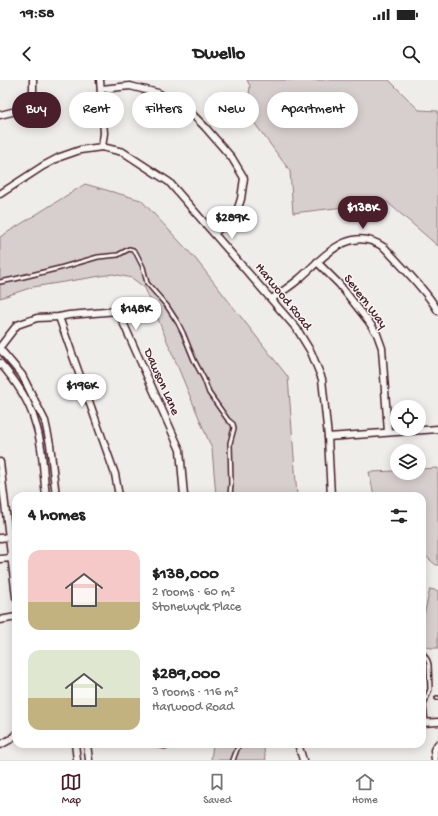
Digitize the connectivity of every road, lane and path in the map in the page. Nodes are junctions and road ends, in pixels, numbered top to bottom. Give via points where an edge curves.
1 (34, 80) edge
2 (100, 80) edge
3 (101, 89) junction
4 (0, 115) edge
5 (102, 147) junction
6 (0, 194) edge
7 (214, 234) junction
8 (317, 262) junction
9 (0, 282) edge
10 (272, 299) junction
11 (438, 311) edge
12 (59, 317) junction
13 (0, 348) edge
14 (0, 363) edge
15 (438, 429) edge
16 (388, 432) junction
17 (328, 437) junction
18 (0, 462) edge
19 (46, 492) edge
20 (56, 492) edge
21 (118, 492) edge
22 (184, 492) edge
23 (230, 492) edge
24 (331, 492) edge
25 (10, 537) junction
26 (0, 538) edge
27 (12, 558) joint
28 (0, 559) edge
29 (12, 618) edge
30 (0, 620) edge
31 (426, 658) edge
32 (426, 700) edge
33 (438, 722) edge
34 (426, 723) edge
35 (12, 737) edge
36 (0, 744) edge
37 (438, 744) edge
38 (76, 748) edge
39 (88, 748) edge
40 (238, 748) edge
41 (299, 748) edge
42 (77, 760) edge
43 (89, 760) edge
44 (233, 760) edge
45 (303, 760) edge
46 (435, 760) edge

1 - 4 street via 33,94 20,110
2 - 3 street
3 - 5 street via 104,133
3 - 7 street via 130,86 158,93 187,109 232,158 244,178 241,199 235,217
5 - 6 street, Harwood Road via 80,150 60,157
5 - 7 street, Harwood Road via 123,152 169,182
7 - 10 street, Harwood Road
8 - 10 street
8 - 11 street via 338,245 355,239 378,243 421,288
8 - 16 street, Severn Way via 339,284 378,334 382,348
9 - 23 lane via 133,250 143,266 147,283 178,323 209,393 233,424 230,443
10 - 17 street, Harwood Road via 297,328 312,352 322,379
12 - 13 street, Dawson Lane via 37,318 17,325
12 - 21 street via 115,474
12 - 22 street, Dawson Lane via 118,311 180,450
13 - 20 street via 22,376 45,420
14 - 19 street via 22,392 35,421
15 - 16 street
16 - 17 street
17 - 24 street, Harwood Road
18 - 25 street
25 - 26 street
25 - 27 street
27 - 28 street
29 - 30 street
31 - 32 lane via 429,665 430,689
33 - 34 street
35 - 36 street
37 - 46 street via 434,750
38 - 42 street
39 - 43 street
40 - 44 lane
41 - 45 street

